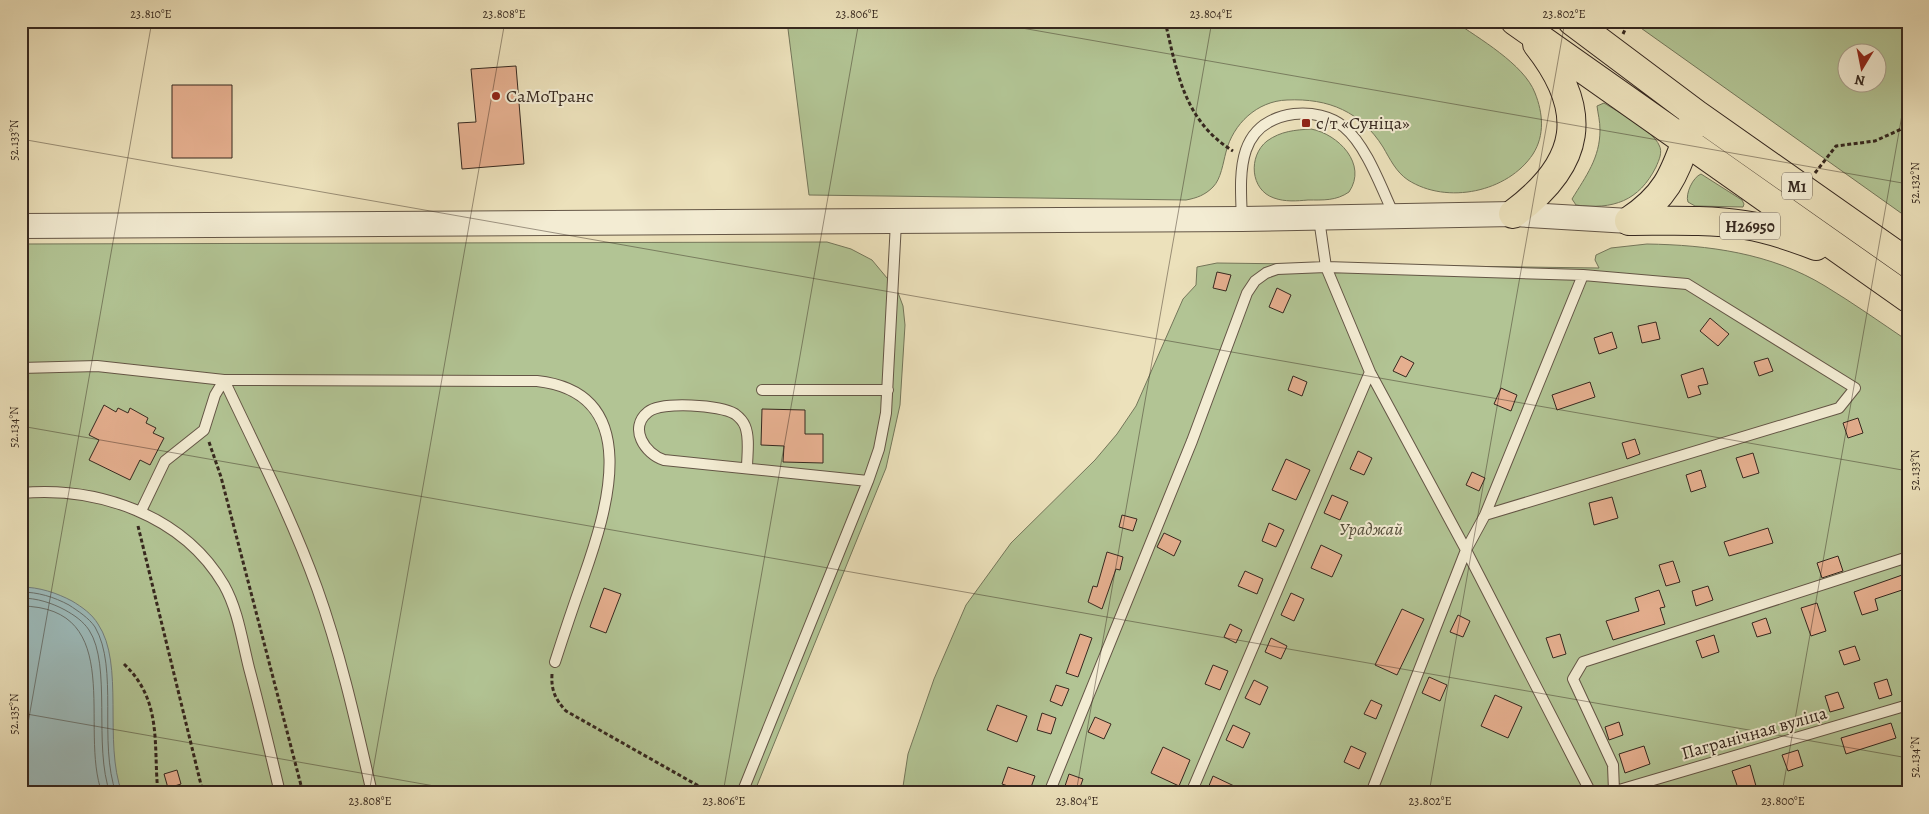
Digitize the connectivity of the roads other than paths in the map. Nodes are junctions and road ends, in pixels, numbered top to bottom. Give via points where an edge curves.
1 (1572, 21) edge
2 (1519, 24) edge
3 (1696, 114) junction
4 (1686, 141) junction
5 (1513, 214) junction
6 (1396, 218) junction
7 (1319, 219) junction
8 (1242, 220) junction
9 (1629, 221) junction
10 (896, 222) junction
11 (21, 226) edge
12 (1908, 263) edge
13 (1326, 267) junction
14 (1864, 268) junction
15 (1582, 275) junction
16 (1908, 298) edge
17 (21, 368) edge
18 (1370, 372) junction
19 (224, 380) junction
20 (762, 390) dead end
21 (888, 390) junction
22 (747, 468) junction
23 (868, 481) junction
24 (21, 493) edge
25 (141, 511) junction
26 (1485, 515) junction
27 (1466, 550) junction
28 (1908, 557) edge
29 (554, 662) road end
30 (1908, 705) edge
31 (1611, 792) edge
32 (280, 793) edge
33 (372, 793) edge
34 (742, 793) edge
35 (1049, 793) edge
36 (1191, 793) edge
37 (1371, 793) edge
38 (1591, 793) edge

1 - 3 highway, М1
2 - 4 highway, М1
2 - 5 highway via 1557,73 1567,91 1572,115 1571,137 1565,157 1540,191
3 - 4 highway
3 - 12 highway, М1
4 - 9 highway via 1662,193
4 - 14 highway, М1
5 - 6 street, Н26950
5 - 9 street, Н26950
6 - 7 street, Н26950
6 - 8 lane via 1355,138 1331,119 1304,113 1268,122 1248,142 1241,173
7 - 8 street, Н26950
7 - 13 lane
8 - 10 street, Н26950
9 - 14 highway, Н26950 via 1745,225 1778,232
10 - 11 street, Н26950
10 - 21 lane
13 - 15 lane
13 - 18 lane
13 - 35 lane via 1277,269 1255,281 1247,293 1181,468
14 - 16 highway, М1
15 - 26 lane
15 - 26 lane via 1688,284 1856,388 1839,408
17 - 19 lane via 97,366
18 - 27 lane
18 - 36 lane
19 - 25 lane via 215,395 204,430 166,461
19 - 29 lane via 537,381 572,389 587,400 605,429 609,486 599,531
19 - 33 lane via 296,534 317,587 347,683
20 - 21 lane
21 - 23 lane via 883,432
22 - 22 lane via 654,457 642,444 643,419 647,412 666,406 714,408 735,414 746,427
22 - 23 lane
23 - 34 lane
24 - 25 lane via 86,496
25 - 32 lane via 187,541 213,570 227,593 237,618
26 - 27 lane
27 - 37 lane
27 - 38 lane
28 - 31 lane via 1583,662 1574,679 1612,765
30 - 31 lane, Пагранічная вуліца

